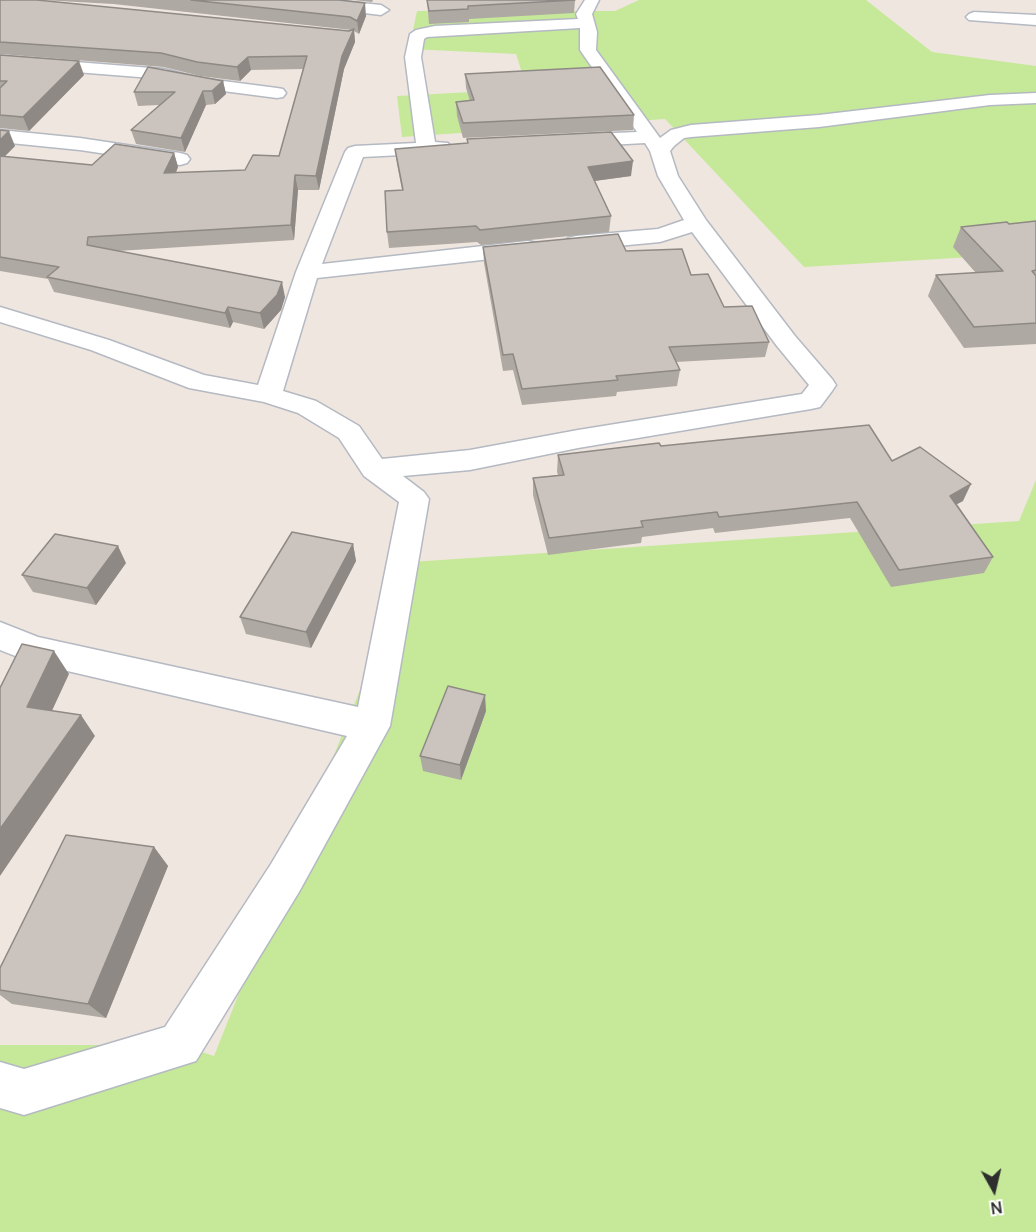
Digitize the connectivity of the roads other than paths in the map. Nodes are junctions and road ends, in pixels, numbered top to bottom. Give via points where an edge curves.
1 (288, 0) edge
2 (592, 0) edge
3 (381, 10) dead end
4 (974, 17) dead end
5 (1036, 20) edge
6 (587, 23) junction
7 (0, 61) edge
8 (277, 93) dead end
9 (1036, 98) edge
10 (0, 136) edge
11 (555, 142) edge
12 (655, 144) junction
13 (461, 146) edge
14 (426, 148) junction
15 (180, 159) dead end
16 (697, 223) junction
17 (307, 272) junction
18 (0, 314) edge
19 (268, 395) junction
20 (374, 469) junction
21 (0, 635) edge
22 (372, 726) junction
23 (0, 1085) edge

1 - 3 street
2 - 6 street via 584,14
4 - 5 street
6 - 12 street via 588,50
6 - 14 street via 435,31 416,37 413,57
7 - 8 street via 164,74
9 - 12 street via 691,131
10 - 15 street
11 - 12 street
12 - 16 street via 668,176
13 - 14 street
14 - 17 street via 355,152
16 - 17 street via 660,235
16 - 20 street via 823,385 811,401 470,460
17 - 19 street
18 - 19 street via 100,345 198,382
19 - 20 street via 307,407 349,432
20 - 22 street via 414,499
21 - 22 street via 33,649
22 - 23 street via 285,878 180,1045 24,1092

